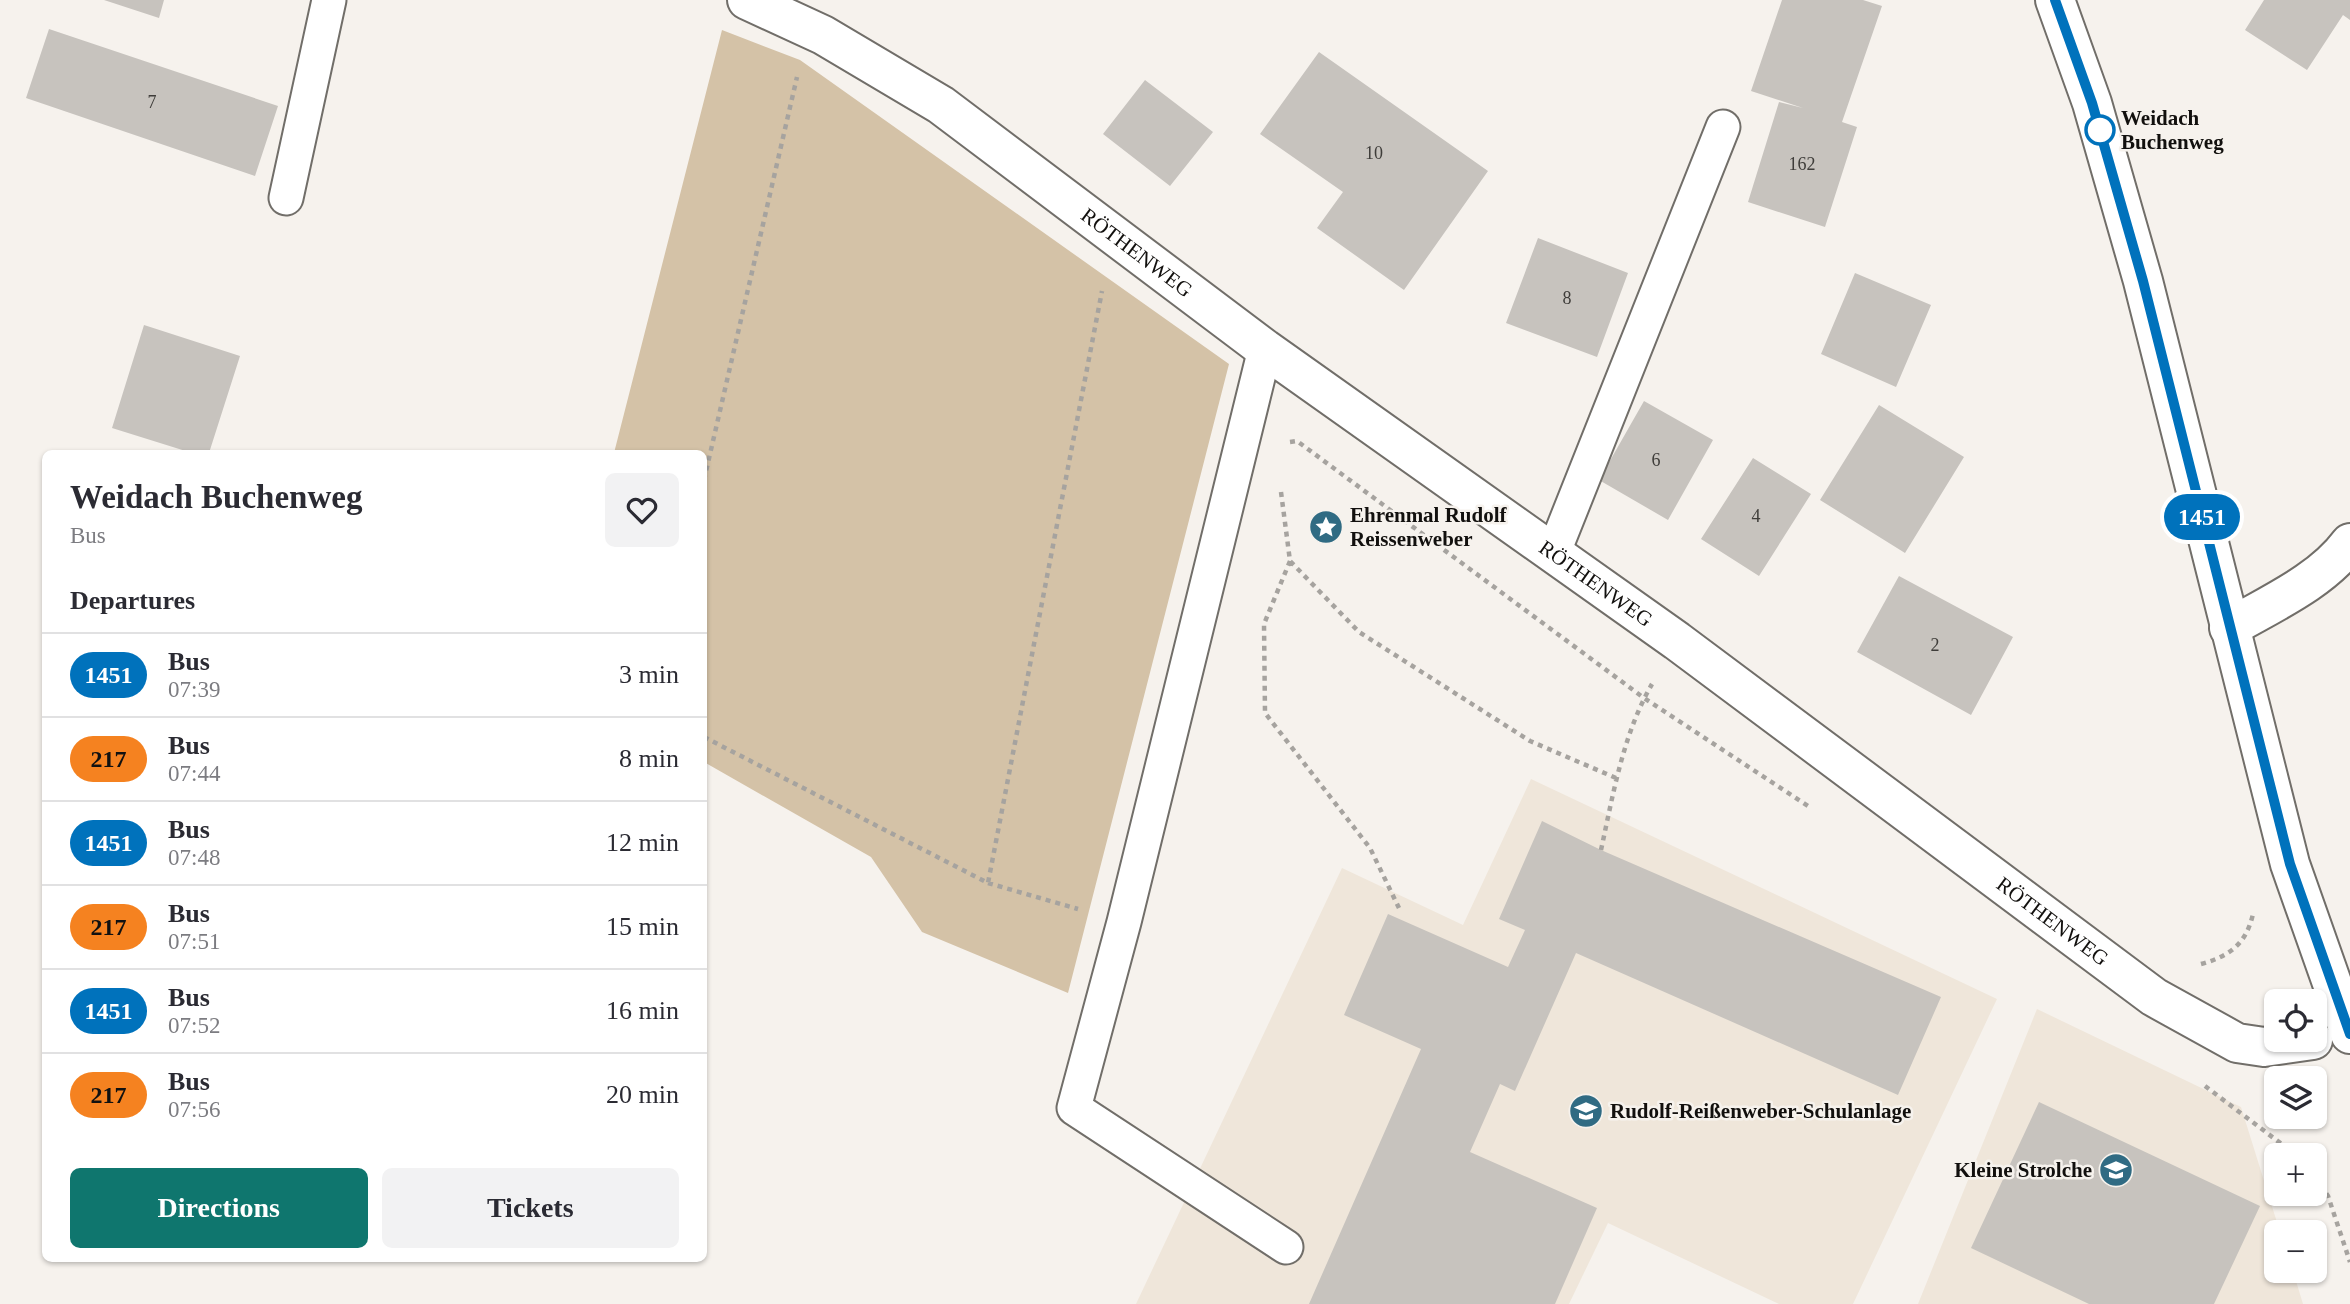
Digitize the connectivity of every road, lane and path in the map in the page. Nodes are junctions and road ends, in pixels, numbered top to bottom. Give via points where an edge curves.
1 (329, 0) edge
2 (747, 0) edge
3 (2055, 0) edge
4 (823, 35) junction
5 (1723, 127) dead end
6 (286, 198) dead end
7 (1112, 235) junction
8 (1265, 349) junction
9 (1250, 411) junction
10 (707, 467) edge
11 (1280, 482) dead end
12 (2350, 543) edge
13 (1553, 554) junction
14 (1290, 561) junction
15 (2229, 628) junction
16 (1644, 698) junction
17 (707, 739) edge
18 (1616, 778) junction
19 (1819, 813) dead end
20 (1601, 850) dead end
21 (988, 883) junction
22 (1399, 908) dead end
23 (1124, 922) junction
24 (2350, 1034) edge
25 (2327, 1037) edge
26 (2264, 1047) edge
27 (2327, 1195) edge
28 (1286, 1247) dead end
29 (2350, 1262) edge

1 - 6 lane
2 - 4 street, RÖTHENWEG
3 - 15 street via 2092,103 2143,281
4 - 7 street, RÖTHENWEG via 941,105
4 - 10 path via 793,83
5 - 13 lane
7 - 8 street, RÖTHENWEG
7 - 21 path
8 - 9 lane
8 - 13 street, RÖTHENWEG
9 - 16 path via 1275,443 1297,441
9 - 23 lane
11 - 14 path
12 - 15 street via 2298,588
13 - 26 street, RÖTHENWEG via 1677,641 2154,998 2237,1043
14 - 18 path via 1359,632 1530,741
14 - 22 path via 1264,624 1265,713 1370,848
15 - 24 street via 2290,864
16 - 18 path
16 - 19 path
17 - 21 path
18 - 20 path
21 - 23 path
23 - 28 lane via 1074,1108
24 - 25 street, RÖTHENWEG
27 - 29 path

